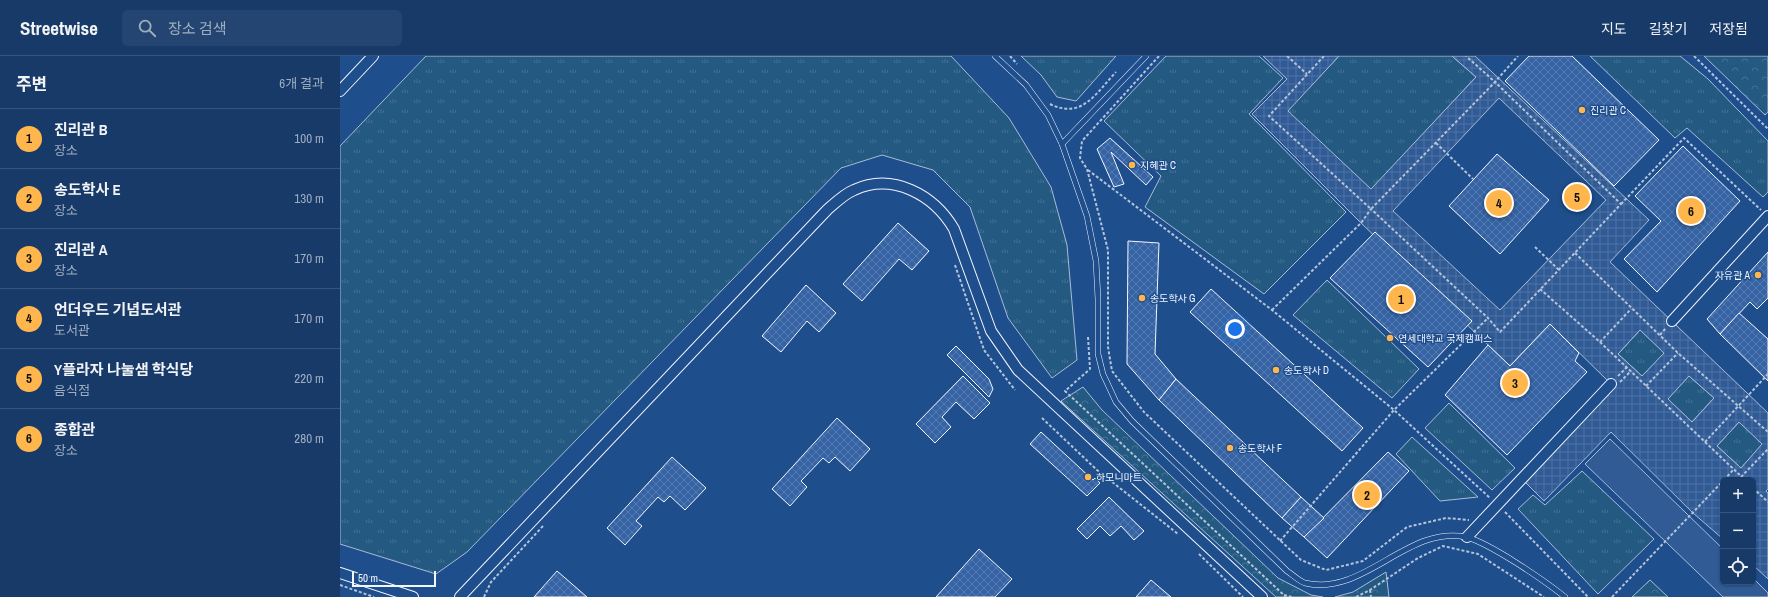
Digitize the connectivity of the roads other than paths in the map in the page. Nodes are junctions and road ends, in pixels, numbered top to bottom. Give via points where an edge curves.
1 (373, 56) edge
2 (995, 56) edge
3 (1146, 56) edge
4 (340, 91) edge
5 (1062, 144) junction
6 (1765, 214) edge
7 (1672, 321) dead end
8 (1611, 384) road end
9 (1467, 537) junction
10 (340, 573) edge
11 (413, 597) edge
12 (460, 597) edge
13 (1262, 597) edge
14 (1565, 597) edge

1 - 4 street
2 - 5 lane via 1026,85 1048,116
3 - 5 lane
5 - 9 lane via 1087,216 1096,261 1098,354 1103,374 1116,402 1143,432 1287,571 1304,583 1336,586 1372,570 1422,542 1443,537
6 - 7 street
8 - 9 street
9 - 14 lane via 1521,566
10 - 11 street
12 - 13 street via 827,210 854,190 870,184 886,184 918,192 945,214 954,229 991,331 1018,370

